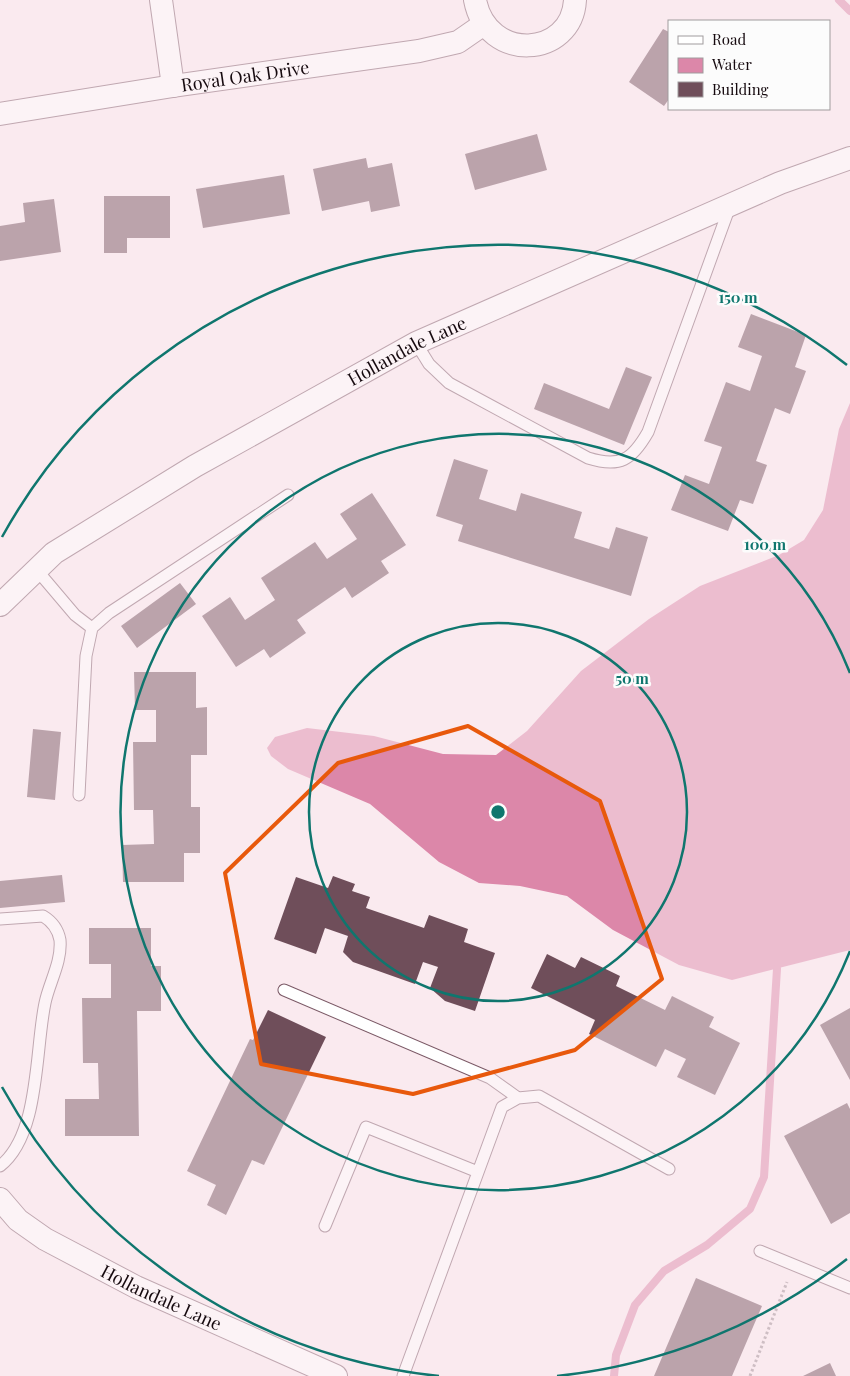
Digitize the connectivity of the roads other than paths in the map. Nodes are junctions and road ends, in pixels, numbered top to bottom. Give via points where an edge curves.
1 (161, 0) edge
2 (476, 0) edge
3 (575, 0) edge
4 (484, 24) junction
5 (173, 86) junction
6 (0, 114) edge
7 (850, 158) edge
8 (731, 205) junction
9 (416, 343) junction
10 (288, 494) dead end
11 (36, 569) junction
12 (0, 605) edge
13 (92, 628) junction
14 (79, 796) dead end
15 (0, 919) edge
16 (284, 990) dead end
17 (518, 1098) junction
18 (0, 1166) edge
19 (669, 1169) dead end
20 (478, 1172) junction
21 (0, 1199) edge
22 (325, 1226) dead end
23 (760, 1251) dead end
24 (850, 1288) edge
25 (336, 1376) edge
26 (403, 1376) edge

1 - 5 street
2 - 4 street
3 - 4 street via 570,20 561,31 536,45 506,42
4 - 5 street, Royal Oak Drive via 458,42 419,51
5 - 6 street, Royal Oak Drive
7 - 8 street, Hollandale Lane
8 - 9 street, Hollandale Lane
8 - 9 lane via 648,432 637,452 625,460 606,464 588,458 449,382 429,364
9 - 11 street, Hollandale Lane via 195,466 54,553
10 - 13 lane via 109,613
11 - 12 street, Hollandale Lane
11 - 13 lane via 75,615
13 - 14 lane via 86,656
15 - 18 lane via 44,916 56,928 60,940 45,1004 26,1124 17,1148
16 - 17 lane via 490,1078
17 - 19 lane via 538,1096
17 - 20 lane via 502,1107
20 - 22 lane via 366,1127
20 - 26 lane
21 - 25 street, Hollandale Lane via 18,1220 54,1244 136,1287
23 - 24 lane

